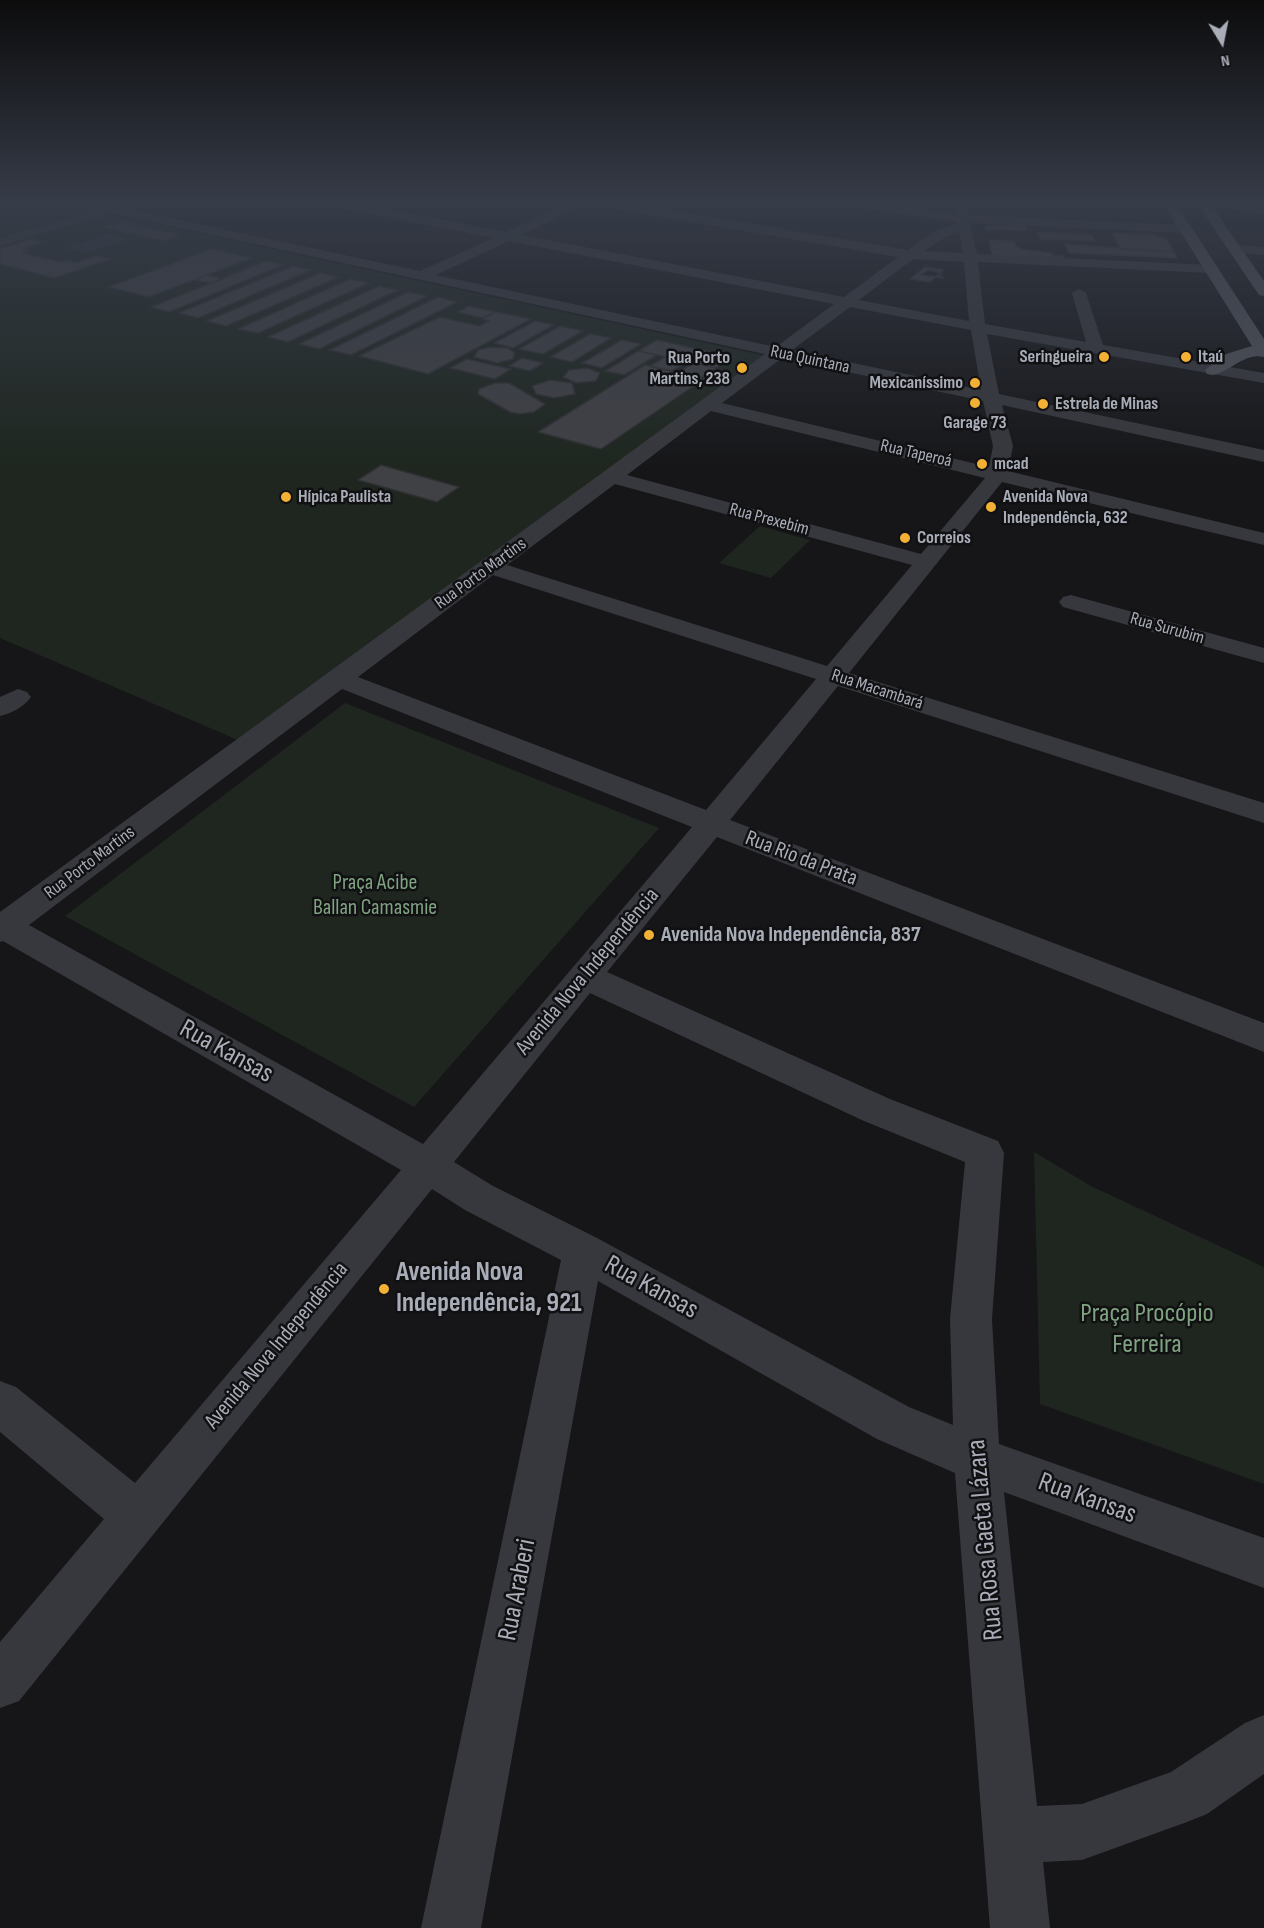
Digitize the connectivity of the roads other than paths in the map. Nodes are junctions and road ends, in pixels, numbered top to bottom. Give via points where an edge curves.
1 (491, 292) edge
2 (795, 292) edge
3 (860, 292) edge
4 (975, 292) edge
5 (1226, 292) edge
6 (1079, 293) dead end
7 (847, 302) junction
8 (979, 327) junction
9 (1096, 350) junction
10 (1263, 350) edge
11 (778, 353) junction
12 (1213, 370) junction
13 (1264, 378) edge
14 (991, 399) junction
15 (708, 405) junction
16 (1264, 456) edge
17 (998, 474) junction
18 (611, 477) junction
19 (1264, 539) edge
20 (927, 562) junction
21 (490, 567) junction
22 (1071, 602) dead end
23 (1264, 657) edge
24 (832, 676) junction
25 (339, 679) junction
26 (1264, 813) edge
27 (711, 824) junction
28 (1, 927) edge
29 (584, 976) junction
30 (1264, 1038) edge
31 (426, 1165) junction
32 (583, 1251) junction
33 (0, 1403) edge
34 (977, 1459) junction
35 (137, 1516) junction
36 (1264, 1563) edge
37 (0, 1682) edge
38 (1264, 1742) edge
39 (1012, 1836) junction
40 (451, 1928) edge
41 (1020, 1928) edge

1 - 11 street, Rua Quintana
2 - 7 street
3 - 7 street, Rua Porto Martins
4 - 8 street
5 - 10 main road
6 - 9 street
7 - 8 street
7 - 11 street, Rua Porto Martins
8 - 9 street
8 - 14 street
9 - 12 street
10 - 12 main road via 1232,358
11 - 14 street, Rua Quintana
11 - 15 street, Rua Porto Martins
12 - 13 street
14 - 16 street, Rua Quintana
14 - 17 street via 1003,446
15 - 17 street, Rua Taperoá
15 - 18 street, Rua Porto Martins
17 - 19 street, Rua Taperoá
17 - 20 street, Avenida Nova Independência
18 - 20 street, Rua Prexebim
18 - 21 street, Rua Porto Martins
20 - 24 street, Avenida Nova Independência
21 - 24 street, Rua Macambará
21 - 25 street, Rua Porto Martins
22 - 23 street, Rua Surubim
24 - 26 street, Rua Macambará
24 - 27 street, Avenida Nova Independência
25 - 27 street, Rua Rio da Prata
25 - 28 street, Rua Porto Martins
27 - 29 street, Avenida Nova Independência
27 - 30 street, Rua Rio da Prata
28 - 31 street, Rua Kansas
29 - 31 street, Avenida Nova Independência
29 - 34 street, Rua Rosa Gaeta Lázara via 877,1110 985,1153 971,1319
31 - 32 street, Rua Kansas via 479,1198
31 - 35 street, Avenida Nova Independência
32 - 34 street, Rua Kansas via 893,1422
32 - 40 street, Rua Araberi
33 - 35 street
34 - 36 street, Rua Kansas
34 - 39 street, Rua Rosa Gaeta Lázara
35 - 37 street, Avenida Nova Independência
38 - 39 street via 1187,1794 1082,1832
39 - 41 street, Rua Rosa Gaeta Lázara

